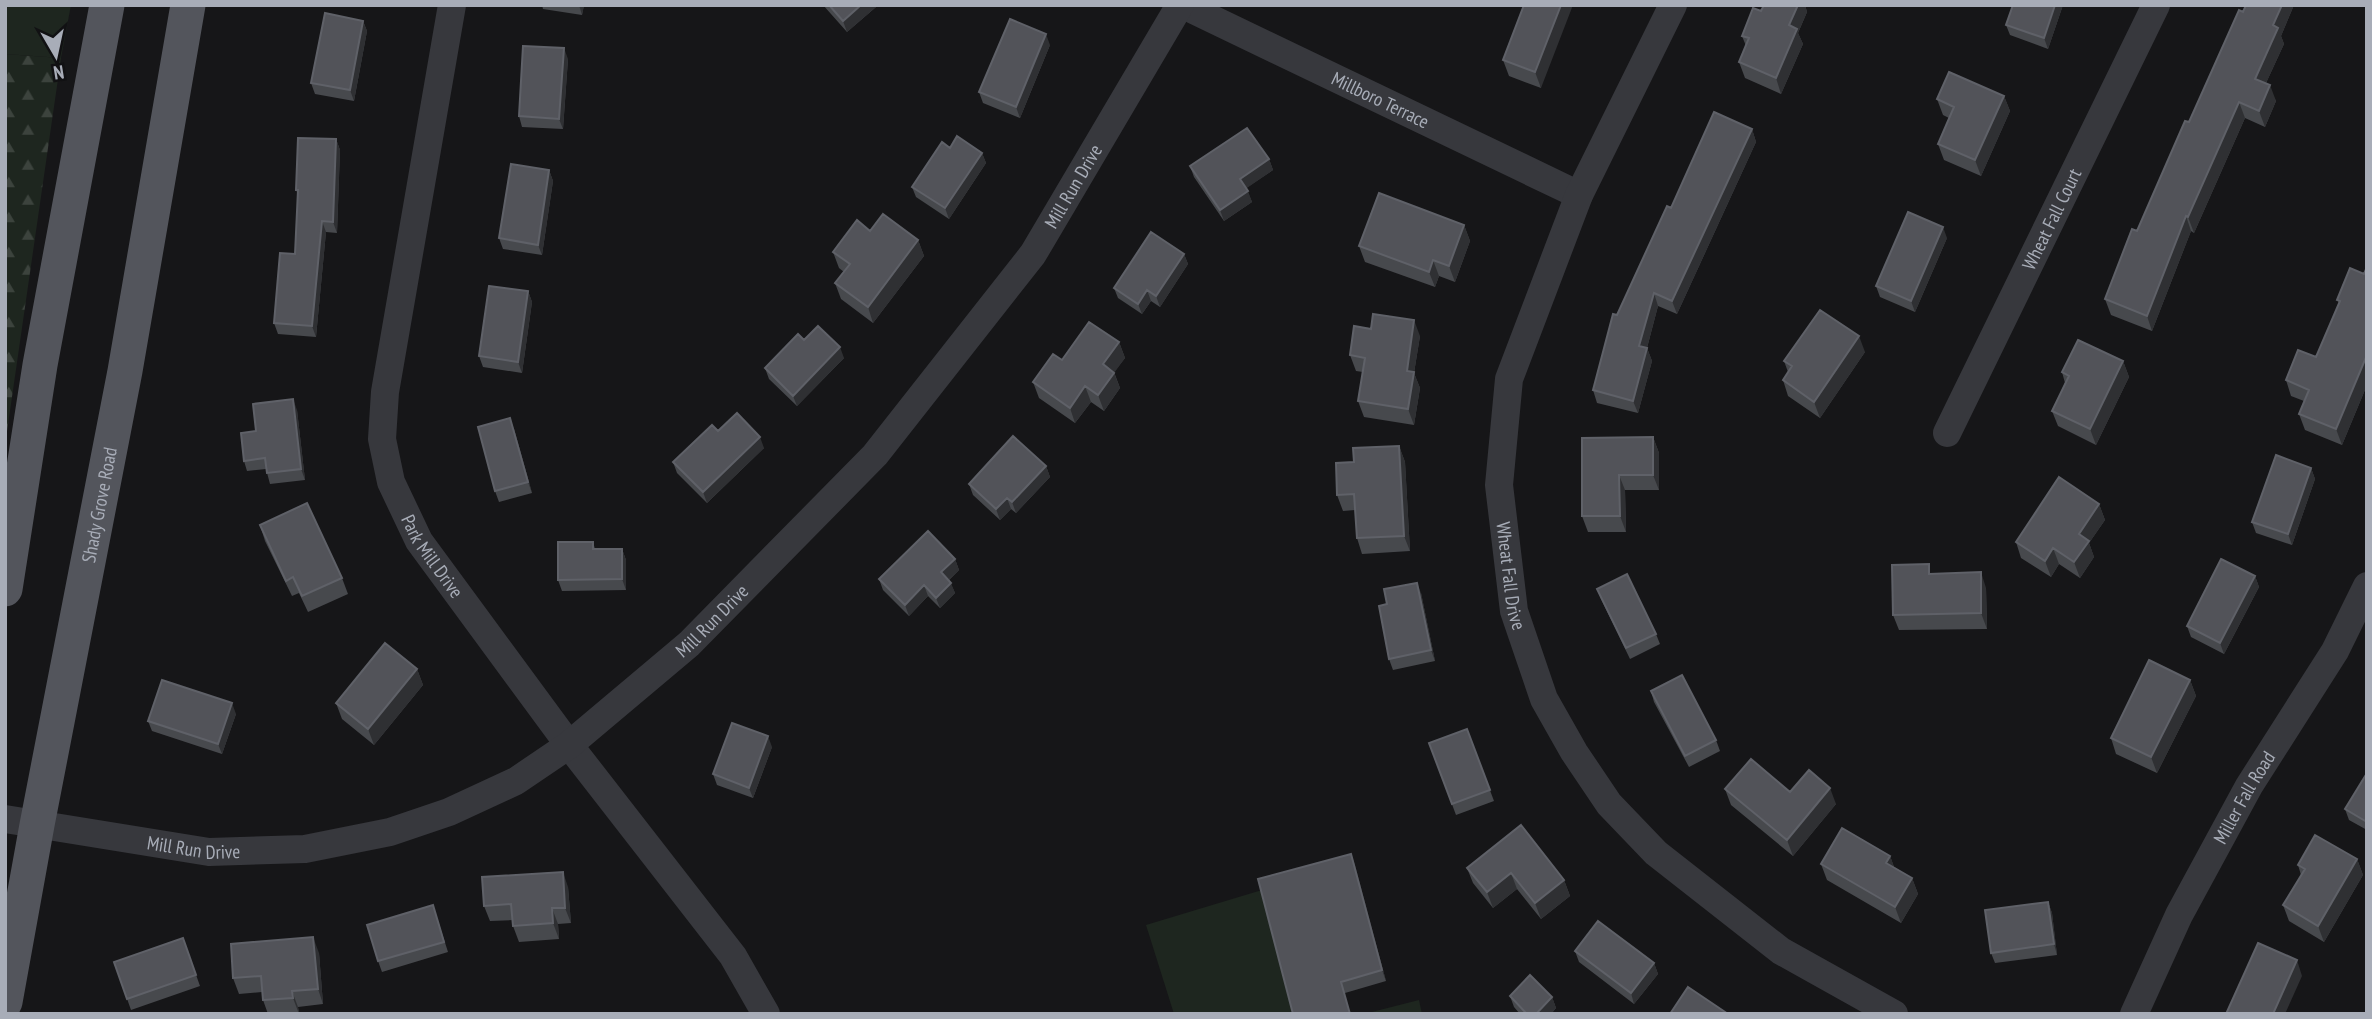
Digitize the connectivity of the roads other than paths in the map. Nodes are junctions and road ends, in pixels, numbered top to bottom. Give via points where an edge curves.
1 (107, 5) edge
2 (188, 5) edge
3 (452, 5) edge
4 (1181, 5) edge
5 (1673, 5) edge
6 (2156, 5) edge
7 (1579, 195) junction
8 (1947, 433) dead end
9 (2367, 586) edge
10 (5, 589) edge
11 (569, 745) junction
12 (21, 822) edge
13 (5, 1002) edge
14 (766, 1014) edge
15 (1894, 1014) edge
16 (2134, 1014) edge

1 - 10 main road via 40,365
2 - 12 main road, Shady Grove Road via 125,371
3 - 11 street, Park Mill Drive via 385,392 382,439 391,482 419,541
4 - 7 street, Millboro Terrace
4 - 11 street, Mill Run Drive via 1033,254 875,455 689,644
5 - 7 street, Wheat Fall Drive
6 - 8 street, Wheat Fall Court
7 - 15 street, Wheat Fall Drive via 1509,379 1499,485 1514,611 1544,699 1609,804 1656,853 1781,951
9 - 16 street, Miller Fall Road via 2335,651 2249,786 2179,915
11 - 12 street, Mill Run Drive via 516,781 449,813 390,832 305,849 209,852
11 - 14 street, Park Mill Drive via 733,956
12 - 13 main road, Shady Grove Road

